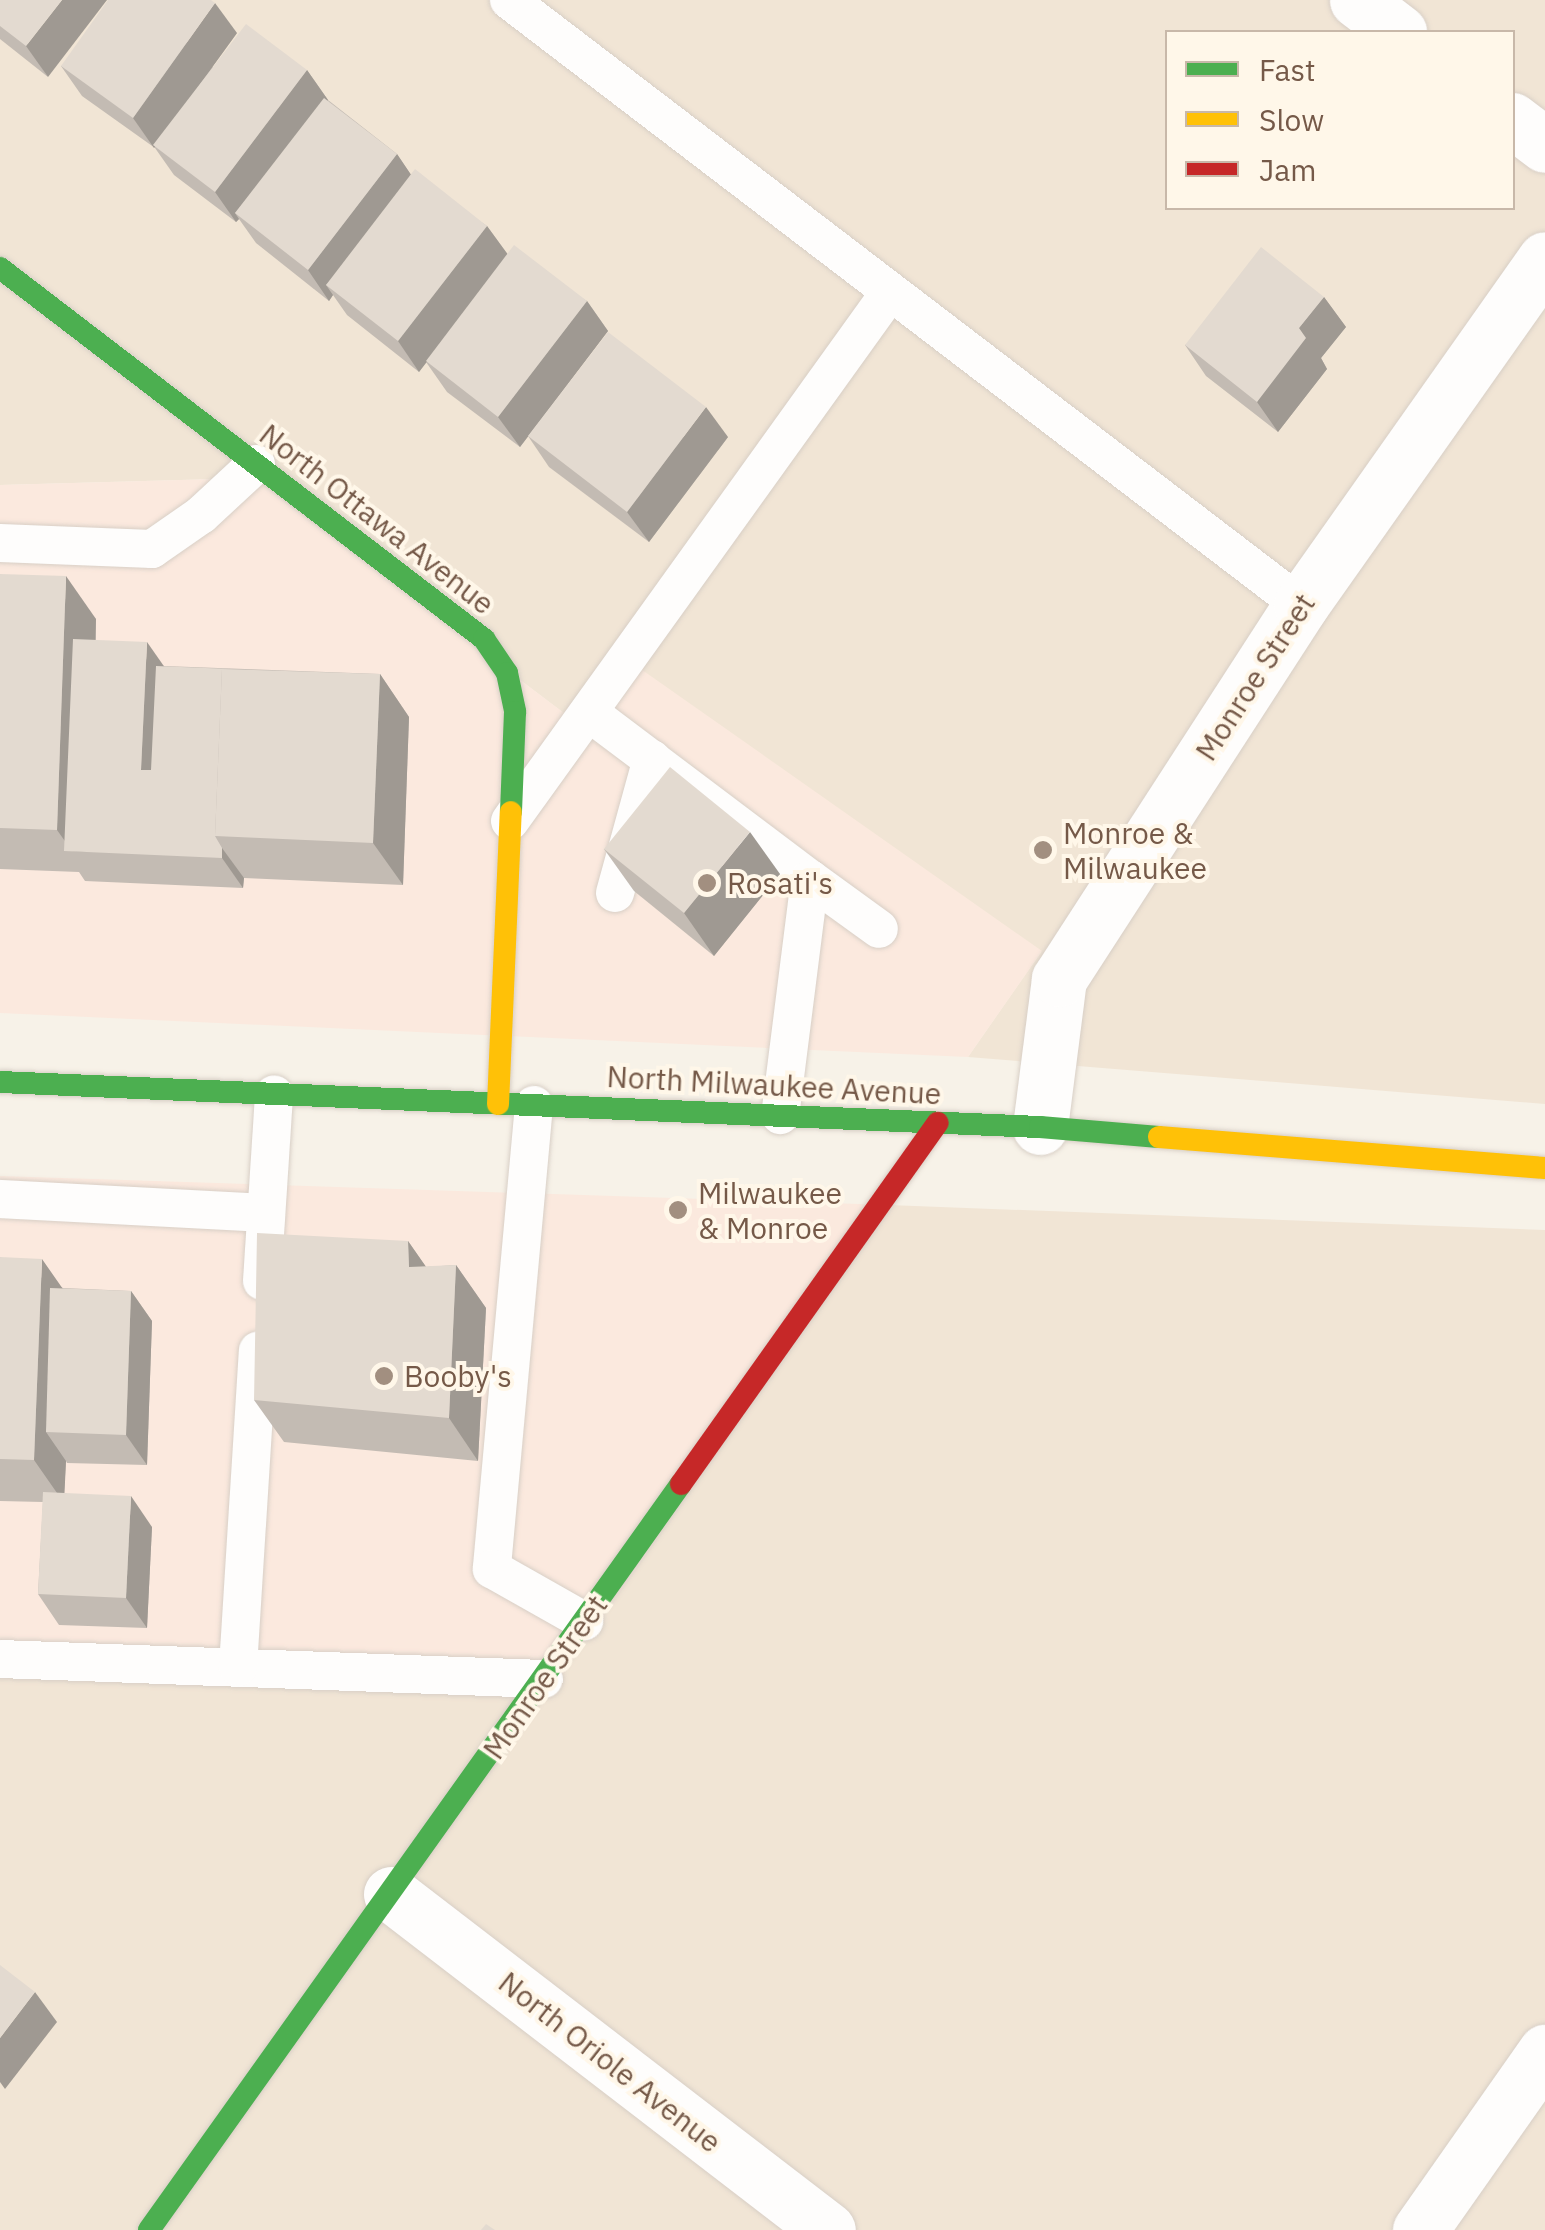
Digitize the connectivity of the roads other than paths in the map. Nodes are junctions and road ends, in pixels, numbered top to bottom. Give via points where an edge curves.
1 (509, 0) edge
2 (1356, 0) edge
3 (1396, 30) edge
4 (1515, 122) edge
5 (1545, 145) edge
6 (1545, 259) edge
7 (0, 268) edge
8 (890, 292) junction
9 (256, 464) junction
10 (0, 543) edge
11 (1301, 605) junction
12 (591, 714) junction
13 (652, 759) junction
14 (510, 821) junction
15 (810, 878) junction
16 (616, 892) edge
17 (879, 929) dead end
18 (0, 1082) edge
19 (274, 1094) junction
20 (516, 1105) junction
21 (780, 1115) junction
22 (938, 1123) junction
23 (1040, 1127) junction
24 (1545, 1168) edge
25 (0, 1200) edge
26 (266, 1213) junction
27 (584, 1620) junction
28 (0, 1659) edge
29 (238, 1668) junction
30 (544, 1678) junction
31 (391, 1894) junction
32 (1536, 2084) edge
33 (149, 2230) edge
34 (828, 2230) edge
35 (1420, 2230) edge

1 - 8 lane
2 - 3 street
4 - 5 street
6 - 11 street, Monroe Street
7 - 9 street, North Ottawa Avenue
8 - 11 lane
8 - 12 lane
9 - 10 lane via 152,549
9 - 14 street, North Ottawa Avenue via 484,639 507,673 515,712
11 - 23 street, Monroe Street via 1059,979
12 - 13 lane
12 - 14 lane
13 - 15 lane
13 - 16 lane
14 - 20 street, North Ottawa Avenue
15 - 17 lane
15 - 21 lane
18 - 19 street, North Milwaukee Avenue
19 - 20 street, North Milwaukee Avenue
19 - 26 lane
20 - 21 street, North Milwaukee Avenue
20 - 27 lane via 492,1569
21 - 22 street, North Milwaukee Avenue
22 - 23 street, North Milwaukee Avenue
22 - 27 street, Monroe Street
23 - 24 street, North Milwaukee Avenue
25 - 26 lane
26 - 29 lane
27 - 30 street, Monroe Street
28 - 29 lane
29 - 30 lane
30 - 31 street, Monroe Street
31 - 33 street, Monroe Street
31 - 34 street, North Oriole Avenue
32 - 35 street

